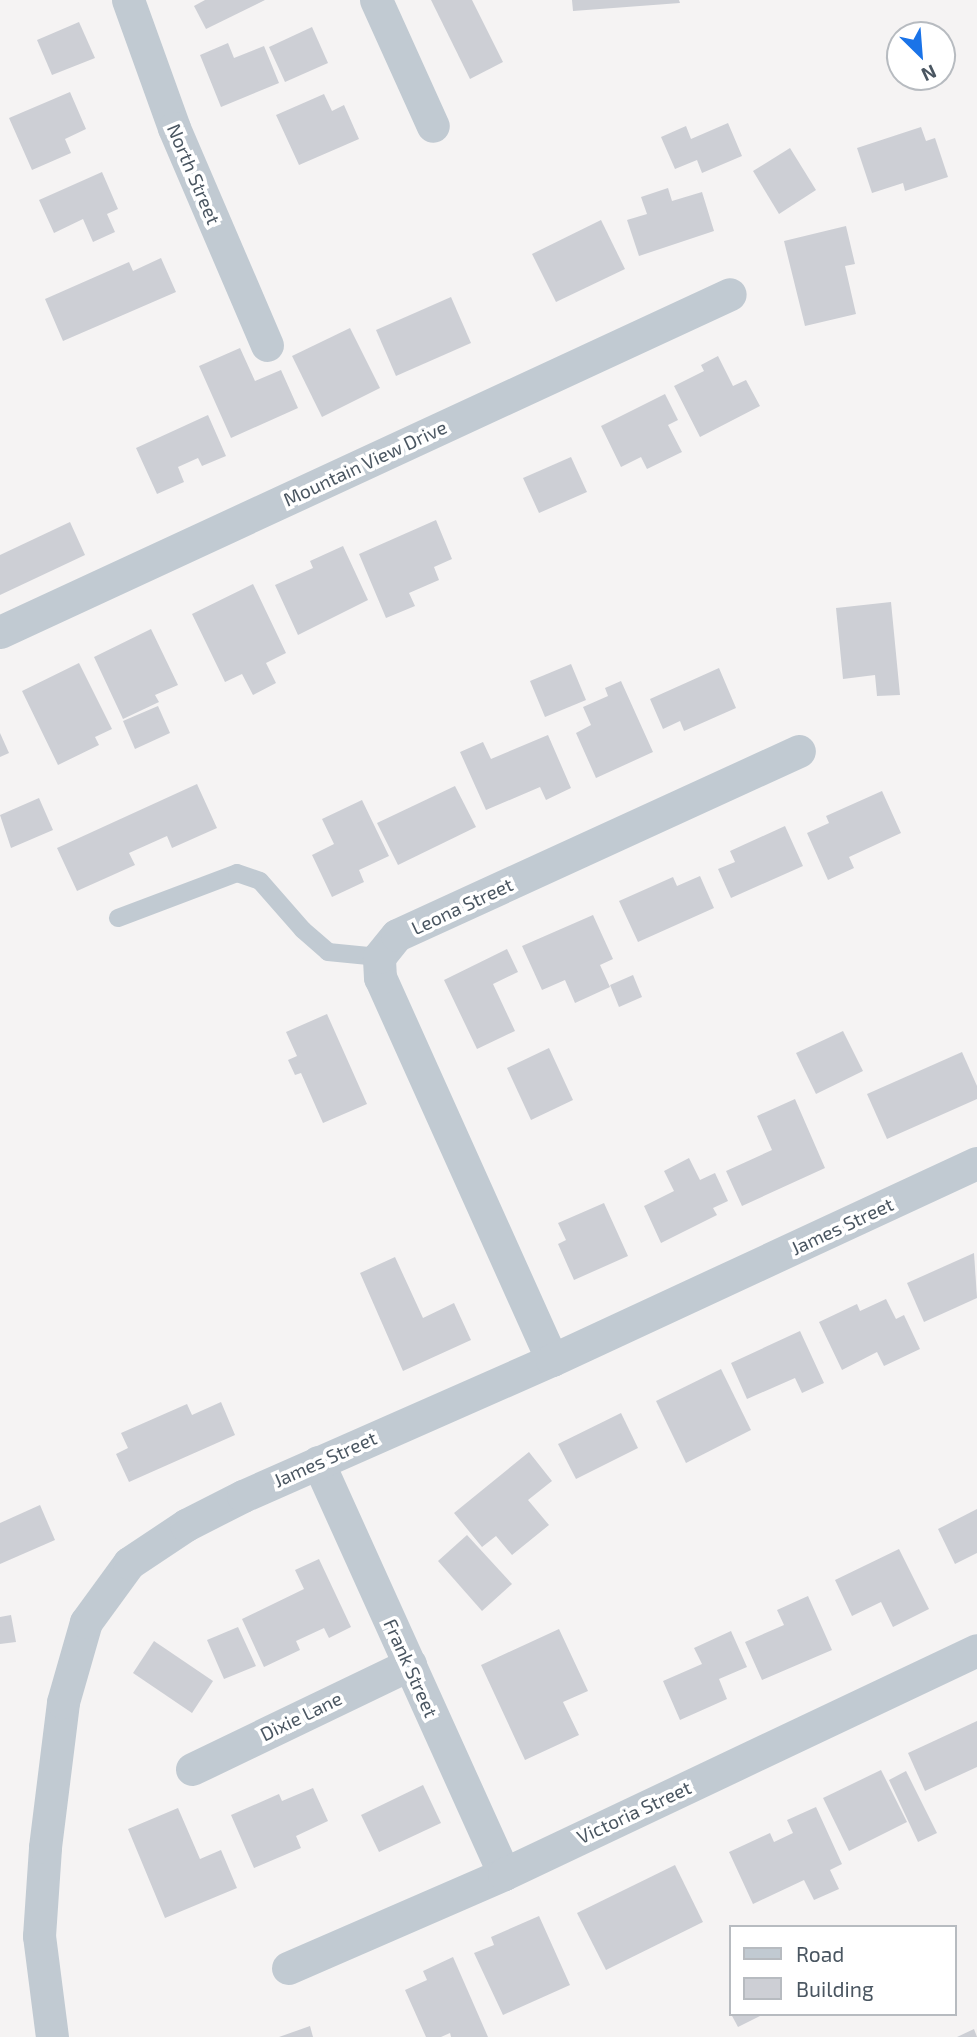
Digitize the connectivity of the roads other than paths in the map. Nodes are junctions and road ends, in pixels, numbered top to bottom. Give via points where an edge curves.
1 (128, 0) edge
2 (376, 0) edge
3 (433, 126) dead end
4 (730, 294) dead end
5 (267, 345) dead end
6 (0, 632) edge
7 (799, 751) dead end
8 (118, 918) dead end
9 (379, 957) junction
10 (977, 1163) edge
11 (552, 1360) junction
12 (318, 1462) junction
13 (977, 1650) edge
14 (410, 1664) junction
15 (192, 1769) dead end
16 (505, 1874) junction
17 (288, 1968) dead end
18 (52, 2037) edge

1 - 5 street, North Street via 174,128
2 - 3 street
4 - 6 street, Mountain View Drive
7 - 9 street, Leona Street via 397,935
8 - 9 lane via 237,873 260,881 328,952
9 - 11 street via 380,978
10 - 11 street, James Street
11 - 12 street, James Street
12 - 14 street, Frank Street
12 - 18 street, James Street via 186,1525 129,1563 86,1622 63,1702 45,1847 39,1936
13 - 16 street, Victoria Street
14 - 15 street, Dixie Lane
14 - 16 street, Frank Street
16 - 17 street, Victoria Street

